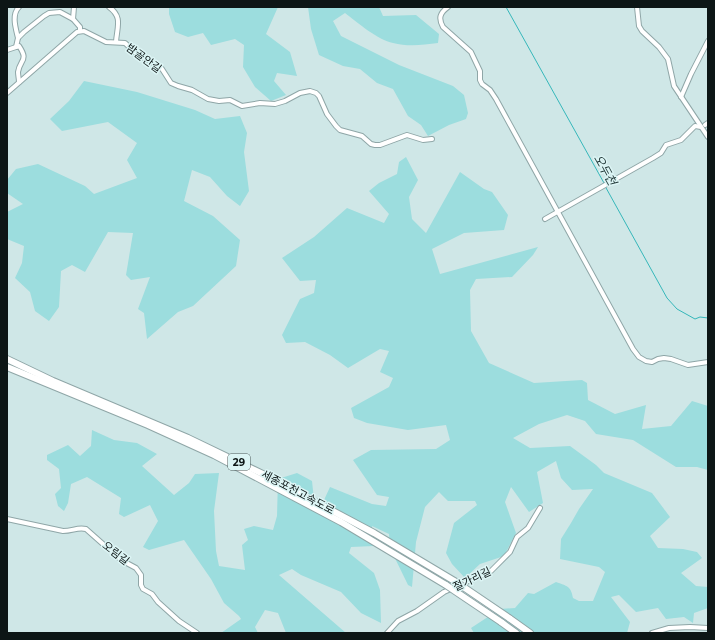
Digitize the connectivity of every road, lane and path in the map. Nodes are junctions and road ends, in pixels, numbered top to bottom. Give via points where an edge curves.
1 (19, 7) edge
2 (74, 7) edge
3 (109, 7) edge
4 (448, 7) edge
5 (637, 7) edge
6 (73, 19) junction
7 (80, 31) junction
8 (18, 38) junction
9 (708, 41) edge
10 (116, 42) junction
11 (16, 47) junction
12 (7, 50) edge
13 (19, 82) junction
14 (7, 93) edge
15 (681, 97) junction
16 (705, 125) edge
17 (708, 137) edge
18 (432, 139) dead end
19 (558, 212) junction
20 (546, 218) dead end
21 (10, 361) edge
22 (708, 362) edge
23 (7, 367) edge
24 (540, 508) dead end
25 (7, 519) edge
26 (708, 628) edge
27 (197, 633) edge
28 (387, 633) edge
29 (516, 633) edge
30 (530, 633) edge
31 (652, 633) edge

1 - 8 street via 15,20
2 - 6 street
3 - 10 street via 118,16
4 - 19 street via 443,10 440,22 471,52 480,71 482,84 496,99
5 - 15 street via 639,26 668,59 672,80
6 - 7 street via 80,27
6 - 8 street via 60,12 44,16
7 - 10 street, 밤골안길 via 106,42
7 - 13 street
8 - 11 street
9 - 15 street
10 - 18 street, 밤골안길 via 125,43 137,54 156,64 174,85 192,90 208,99 230,100 242,106 275,104 310,91 319,96 327,114 340,130 362,136 371,144 380,145 407,135 423,140
11 - 12 street
11 - 13 street via 19,46 24,59 18,73
13 - 14 street
15 - 16 street
16 - 17 street
16 - 19 street via 695,126 681,140 666,145 661,153
19 - 20 street
19 - 22 street via 639,357 652,362 658,359 671,359 688,365
21 - 30 highway, 세종포천고속도로 / 29, bridge via 188,438 338,513 456,582
23 - 29 highway, 세종포천고속도로 / 29, bridge via 214,455 341,522 446,585
24 - 28 street, 절가리길 via 528,528 517,537 510,552 491,572 444,592 417,612 398,621
25 - 27 street, 오림길 via 63,531 86,529 121,560 136,568 141,575 142,588 152,594 179,621
26 - 31 street via 669,628

